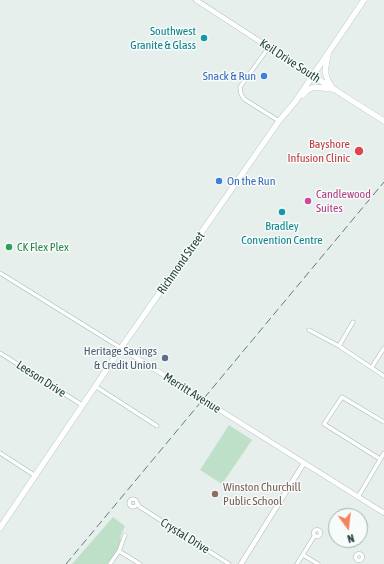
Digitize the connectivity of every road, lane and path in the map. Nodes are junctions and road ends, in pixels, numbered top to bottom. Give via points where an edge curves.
1 (196, 0) edge
2 (364, 0) edge
3 (269, 47) junction
4 (330, 49) junction
5 (313, 76) junction
6 (334, 89) junction
7 (295, 102) junction
8 (384, 121) edge
9 (279, 122) junction
10 (0, 273) edge
11 (353, 322) dead end
12 (309, 330) dead end
13 (339, 346) junction
14 (121, 348) junction
15 (384, 348) edge
16 (0, 353) edge
17 (372, 367) junction
18 (384, 376) edge
19 (95, 386) junction
20 (82, 405) junction
21 (384, 422) edge
22 (157, 426) dead end
23 (0, 453) edge
24 (384, 453) edge
25 (380, 459) junction
26 (304, 463) junction
27 (34, 475) junction
28 (358, 497) junction
29 (137, 503) junction
30 (134, 507) junction
31 (141, 508) junction
32 (384, 513) edge
33 (0, 528) edge
34 (125, 534) dead end
35 (315, 535) dead end
36 (119, 551) junction
37 (303, 555) junction
38 (357, 560) dead end
39 (110, 564) edge
40 (140, 564) edge
41 (230, 564) edge
42 (241, 564) edge
43 (297, 564) edge
44 (318, 564) edge
45 (354, 564) edge

1 - 3 street, Keil Drive South
2 - 4 main road, Richmond Street
3 - 5 street, Keil Drive South
3 - 9 street via 240,88 244,98
4 - 5 main road, Richmond Street
4 - 6 main road via 325,71
5 - 6 main road, Keil Drive South
5 - 7 main road, Richmond Street
6 - 7 main road via 314,87
6 - 8 main road, Keil Drive South
7 - 9 main road, Richmond Street
9 - 14 main road, Richmond Street
10 - 14 street, Merritt Avenue
11 - 13 street
12 - 13 street
13 - 17 street
14 - 19 main road, Richmond Street
14 - 26 street, Merritt Avenue
15 - 17 street
16 - 20 street, Leeson Drive
17 - 18 street
19 - 20 main road, Richmond Street
19 - 22 street
20 - 27 main road, Richmond Street
21 - 25 street via 342,397 324,424
23 - 27 street
24 - 25 street
25 - 28 street
26 - 28 street, Merritt Avenue
26 - 42 street
27 - 33 main road, Richmond Street
28 - 32 street, Merritt Avenue
29 - 30 street
29 - 30 street via 135,500 130,501 130,505
29 - 31 street, Crystal Drive
30 - 31 street, Crystal Drive
31 - 41 street, Crystal Drive
34 - 36 street
35 - 37 street
36 - 39 street
36 - 40 street
37 - 43 street
37 - 44 street
38 - 45 street

